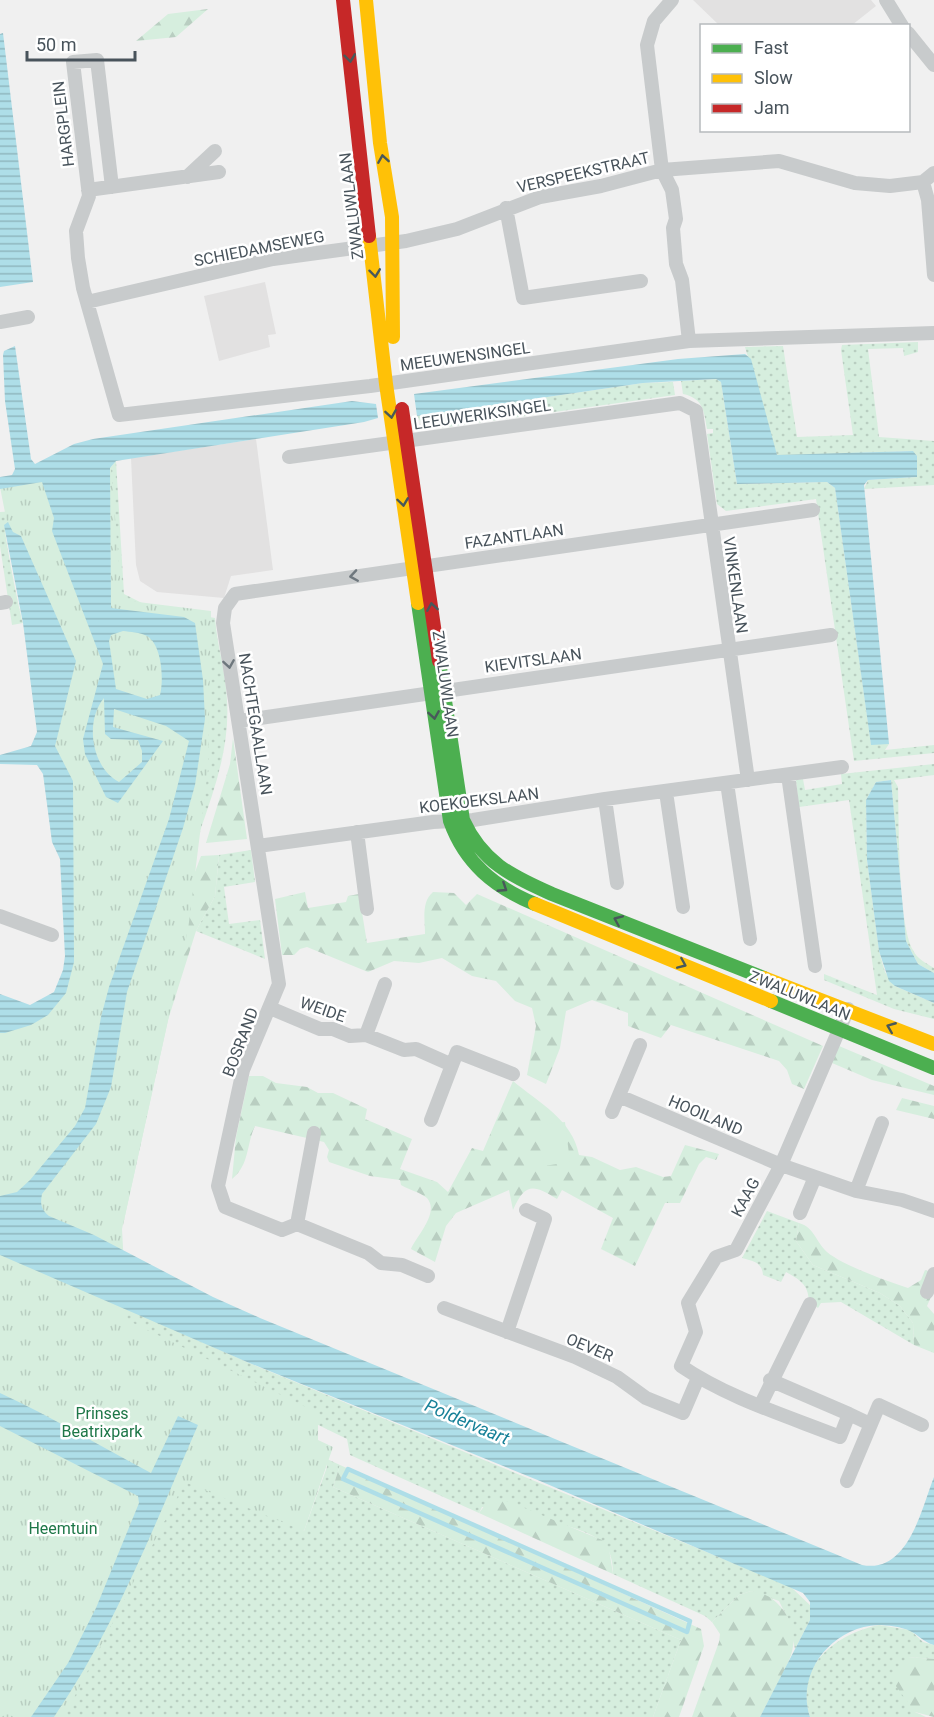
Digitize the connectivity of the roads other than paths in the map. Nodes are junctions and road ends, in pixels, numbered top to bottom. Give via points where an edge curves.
1 (344, 0) edge
2 (366, 0) edge
3 (672, 0) edge
4 (886, 0) edge
5 (901, 24) edge
6 (910, 34) edge
7 (934, 65) edge
8 (215, 151) dead end
9 (662, 170) junction
10 (219, 172) dead end
11 (187, 177) junction
12 (928, 177) edge
13 (112, 187) junction
14 (88, 190) junction
15 (506, 208) junction
16 (393, 242) junction
17 (371, 245) junction
18 (934, 275) edge
19 (641, 281) dead end
20 (87, 302) junction
21 (28, 317) dead end
22 (0, 322) edge
23 (934, 333) edge
24 (689, 341) junction
25 (392, 383) junction
26 (680, 403) joint
27 (401, 443) junction
28 (289, 457) dead end
29 (813, 510) dead end
30 (711, 525) junction
31 (419, 567) junction
32 (225, 608) joint
33 (831, 635) dead end
34 (728, 649) junction
35 (437, 691) junction
36 (239, 721) junction
37 (842, 767) dead end
38 (788, 775) junction
39 (748, 780) junction
40 (727, 783) junction
41 (666, 792) junction
42 (604, 799) junction
43 (457, 821) junction
44 (357, 832) junction
45 (258, 846) junction
46 (616, 883) dead end
47 (683, 907) dead end
48 (367, 909) dead end
49 (0, 916) edge
50 (52, 935) dead end
51 (750, 939) dead end
52 (814, 966) dead end
53 (385, 984) dead end
54 (270, 1008) junction
55 (848, 1009) junction
56 (840, 1029) junction
57 (366, 1035) junction
58 (934, 1044) edge
59 (640, 1045) dead end
60 (452, 1065) junction
61 (934, 1068) edge
62 (513, 1074) dead end
63 (619, 1096) junction
64 (612, 1112) dead end
65 (431, 1120) dead end
66 (882, 1123) dead end
67 (314, 1133) dead end
68 (781, 1165) junction
69 (815, 1177) junction
70 (856, 1191) junction
71 (526, 1210) dead end
72 (934, 1211) edge
73 (800, 1213) dead end
74 (297, 1224) junction
75 (934, 1274) edge
76 (428, 1276) dead end
77 (927, 1292) dead end
78 (810, 1304) dead end
79 (444, 1308) dead end
80 (507, 1332) junction
81 (698, 1378) junction
82 (770, 1380) junction
83 (760, 1406) junction
84 (849, 1414) junction
85 (870, 1424) junction
86 (922, 1425) dead end
87 (847, 1481) dead end

1 -> 17 main road, ZWALUWLAAN
16 -> 2 main road, ZWALUWLAAN
3 - 9 street via 654,21 647,45
4 - 5 street
6 - 7 street
8 - 11 street
9 - 12 street via 779,161 855,183 890,186
9 - 15 street, VERSPEEKSTRAAT
9 - 24 street via 672,190 676,264 682,280
10 - 11 street
11 - 13 street
12 - 18 street
13 - 14 street
13 - 14 street, HARGPLEIN via 97,60 81,61 73,62
14 - 20 street, HARGPLEIN via 76,231
15 - 16 street, SCHIEDAMSEWEG via 457,229
15 - 19 street, VERSPEEKSTRAAT via 523,298
16 - 17 street, SCHIEDAMSEWEG
16 - 25 main road, ZWALUWLAAN
17 - 20 street, SCHIEDAMSEWEG via 273,259
17 -> 25 main road, ZWALUWLAAN
20 - 25 street, MEEUWENSINGEL via 119,415
21 - 22 street
23 - 24 street, MEEUWENSINGEL
24 - 25 street, MEEUWENSINGEL
25 - 27 main road, ZWALUWLAAN
26 - 27 street, LEEUWERIKSINGEL
26 - 30 street, VINKENLAAN via 696,411
27 - 28 street, LEEUWERIKSINGEL
27 - 31 main road, ZWALUWLAAN
29 - 30 street, FAZANTLAAN
30 - 31 street, FAZANTLAAN
30 - 34 street, VINKENLAAN
31 -> 32 street, FAZANTLAAN via 235,594
31 - 35 main road, ZWALUWLAAN
32 -> 36 street, NACHTEGAALLAAN via 223,623
33 - 34 street, KIEVITSLAAN
34 - 35 street, KIEVITSLAAN
34 - 39 street, VINKENLAAN
35 - 36 street, KIEVITSLAAN
35 - 43 main road, ZWALUWLAAN
36 - 45 street, NACHTEGAALLAAN
37 - 38 street, KOEKOEKSLAAN
38 - 39 street, KOEKOEKSLAAN
38 - 52 street
39 - 40 street, KOEKOEKSLAAN
40 - 41 street, KOEKOEKSLAAN
40 - 51 street
41 - 42 street, KOEKOEKSLAAN
41 - 47 street
42 - 43 street, KOEKOEKSLAAN
42 - 46 street
43 - 44 street, KOEKOEKSLAAN
55 -> 43 main road, ZWALUWLAAN via 727,966 523,880 491,861
43 -> 56 main road, ZWALUWLAAN via 457,844 467,859 486,878 514,895
44 - 45 street, KOEKOEKSLAAN
44 - 48 street
45 - 54 street, BOSRAND via 279,984
49 - 50 street
53 - 57 street
54 - 57 street, WEIDE via 320,1029 350,1036
54 - 74 street, BOSRAND via 243,1070 218,1186 225,1207 282,1230
55 - 56 street, KAAG
58 -> 55 main road, ZWALUWLAAN
56 - 61 main road, ZWALUWLAAN
56 - 68 street, KAAG
57 - 60 street, WEIDE via 404,1050 416,1049
59 - 63 street
60 - 62 street via 457,1052
60 - 65 street
63 - 64 street
63 - 68 street, HOOILAND
66 - 70 street
67 - 74 street
68 - 69 street, HOOILAND
68 - 81 street, KAAG via 736,1250 716,1257 688,1303 696,1332 681,1366
69 - 70 street, HOOILAND
69 - 73 street
70 - 72 street, HOOILAND
71 - 80 street via 545,1220
74 - 76 street, BOSRAND via 368,1253 381,1263 402,1265
75 - 77 street
78 - 82 street
79 - 80 street, OEVER
80 - 81 street, OEVER via 617,1377 646,1398 683,1413
81 - 83 street
82 - 83 street
82 - 84 street
83 - 84 street via 840,1437
84 - 85 street
85 - 86 street via 879,1405
85 - 87 street

